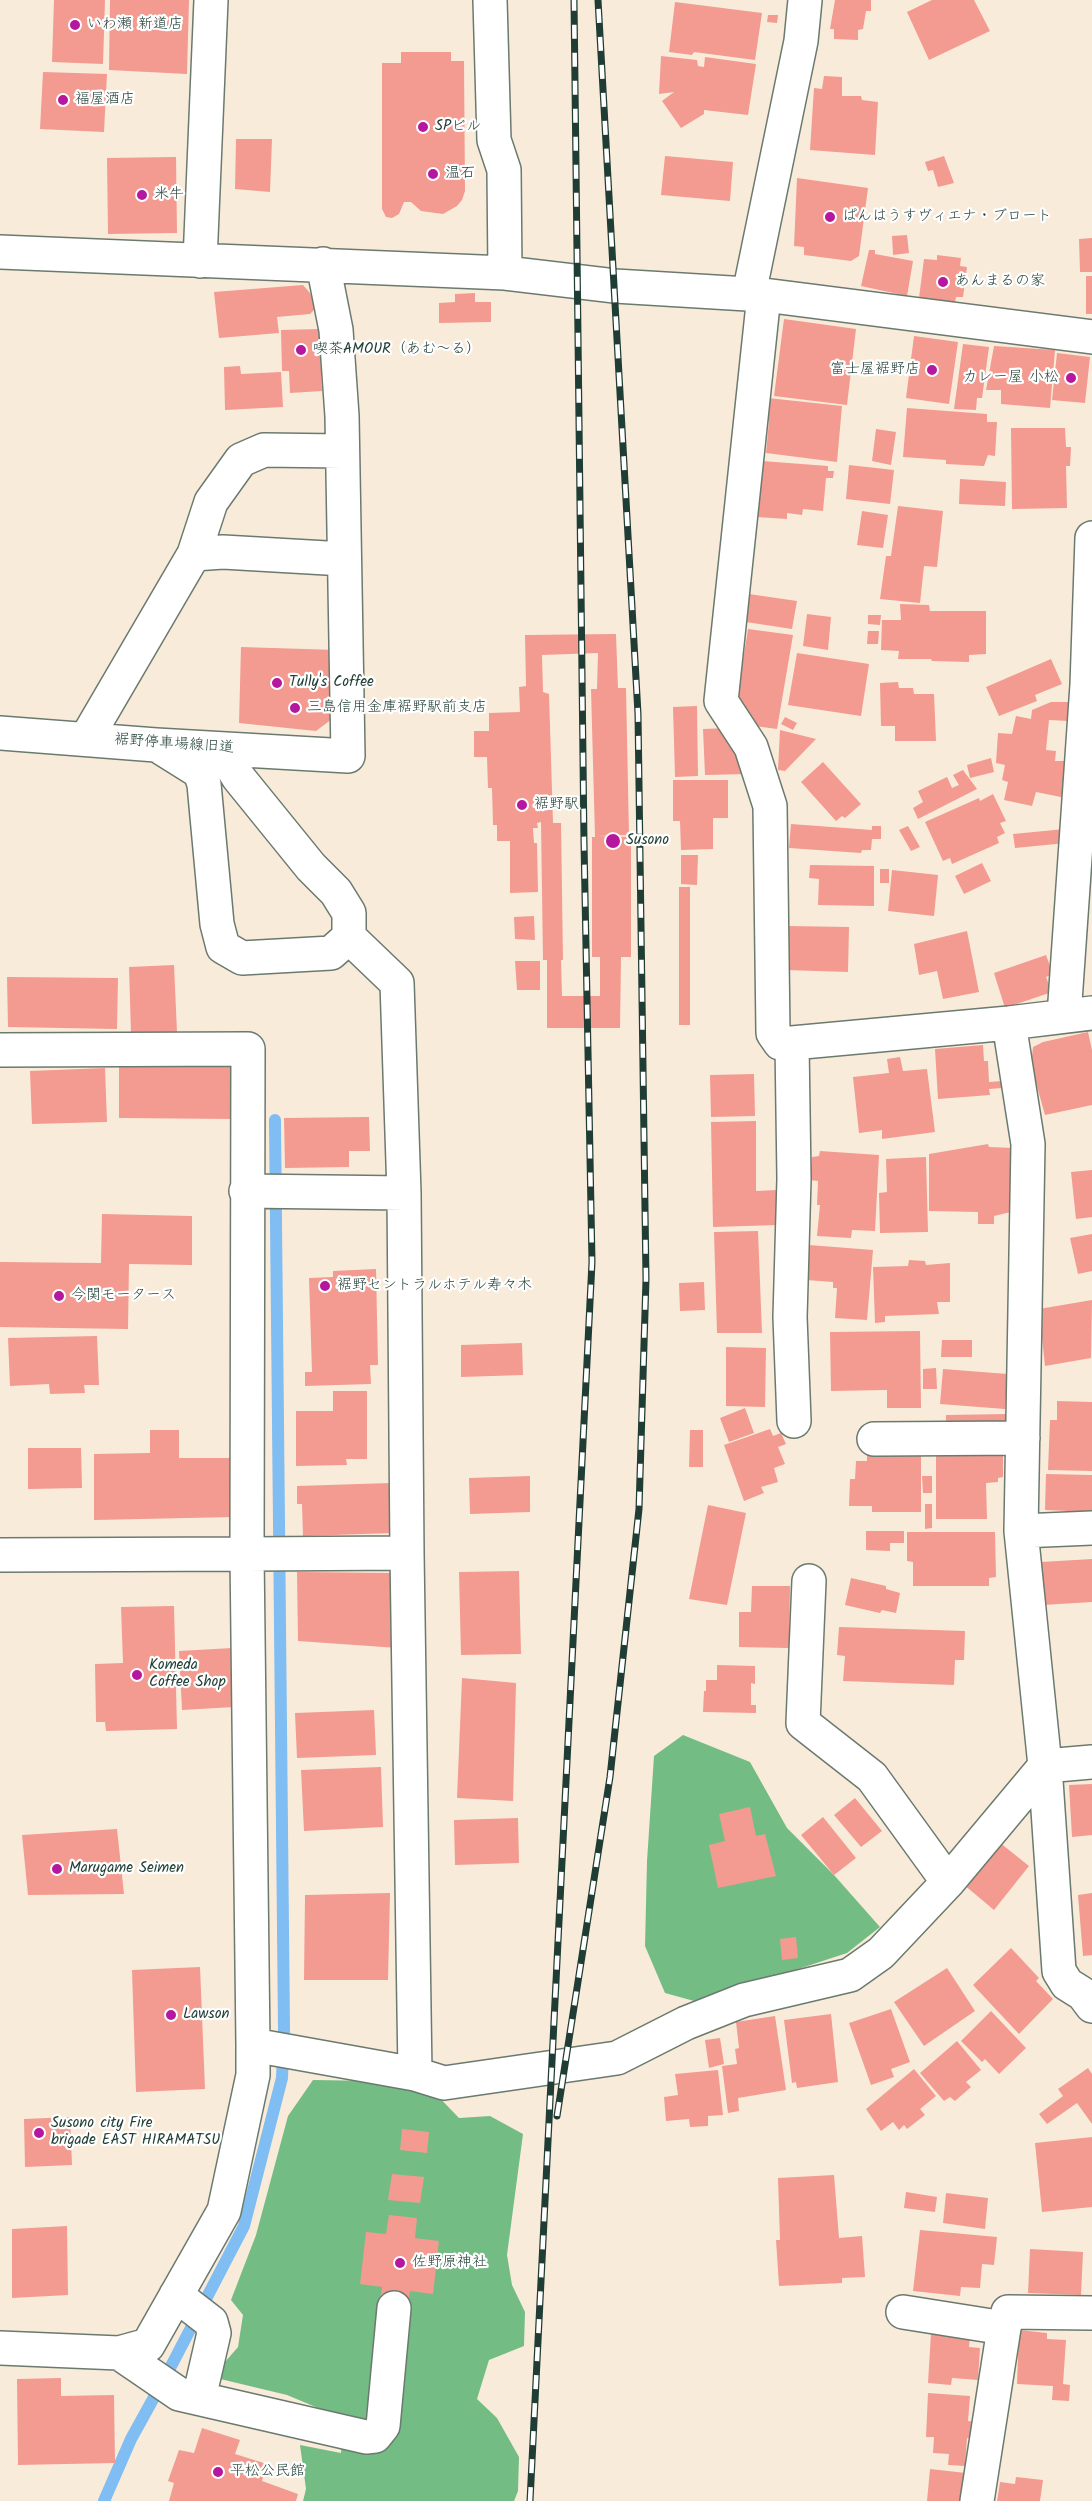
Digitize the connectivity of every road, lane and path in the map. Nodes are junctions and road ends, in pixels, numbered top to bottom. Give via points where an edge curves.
1 (211, 0) edge
2 (490, 0) edge
3 (805, 0) edge
4 (0, 252) edge
5 (200, 261) junction
6 (323, 264) junction
7 (506, 273) junction
8 (757, 295) junction
9 (1092, 337) edge
10 (342, 451) junction
11 (1092, 538) edge
12 (194, 554) junction
13 (344, 559) junction
14 (0, 733) edge
15 (86, 739) junction
16 (156, 745) junction
17 (221, 749) junction
18 (349, 937) junction
19 (1078, 1014) edge
20 (1009, 1023) junction
21 (792, 1043) junction
22 (0, 1050) edge
23 (266, 1191) junction
24 (404, 1192) junction
25 (794, 1421) dead end
26 (1023, 1438) junction
27 (874, 1439) dead end
28 (1092, 1528) edge
29 (1022, 1531) junction
30 (406, 1552) junction
31 (266, 1554) junction
32 (0, 1555) edge
33 (809, 1581) dead end
34 (1092, 1762) edge
35 (1045, 1766) junction
36 (948, 1882) junction
37 (1089, 1997) edge
38 (274, 2049) junction
39 (415, 2074) junction
40 (193, 2308) junction
41 (394, 2308) dead end
42 (903, 2312) dead end
43 (1092, 2313) edge
44 (1004, 2328) junction
45 (0, 2348) edge
46 (131, 2362) junction
47 (189, 2396) junction
48 (977, 2501) edge

1 - 5 street
2 - 7 street via 494,140 504,170
3 - 8 street
4 - 5 street
5 - 6 street
6 - 7 street
6 - 10 street via 336,330
7 - 8 street via 615,286
8 - 9 street
8 - 21 street via 721,700 751,747 770,806 773,1033 780,1043
10 - 12 street via 264,450 241,460 211,502
10 - 13 street
11 - 19 street
12 - 13 street
12 - 15 street
13 - 17 street, 裾野停車場線旧道 via 348,756
14 - 15 street, 裾野停車場線旧道
15 - 16 street, 裾野停車場線旧道
16 - 17 street, 裾野停車場線旧道
16 - 18 street via 200,772 204,784 217,924 223,947 242,958 331,953
17 - 18 street via 253,795 336,892 349,912
18 - 24 street via 397,983
19 - 20 street
20 - 21 street
20 - 26 street via 1028,1144
21 - 25 street via 790,1317
22 - 23 street via 248,1049
23 - 24 street
23 - 31 street
24 - 30 street
26 - 27 street
26 - 29 street
28 - 29 street
29 - 35 street
30 - 31 street
30 - 39 street
31 - 32 street
31 - 38 street
33 - 36 street via 803,1724 872,1777
34 - 35 street
35 - 36 street
35 - 37 street via 1059,1971 1066,1984
36 - 39 street via 881,1953 850,1975 744,2000 686,2023 617,2058 444,2083
38 - 39 street
38 - 40 street via 253,2075 224,2211
40 - 46 street
40 - 47 street via 214,2333
41 - 47 street via 383,2426 375,2436
42 - 44 street
43 - 44 street via 1008,2312
44 - 48 street
45 - 46 street
46 - 47 street

